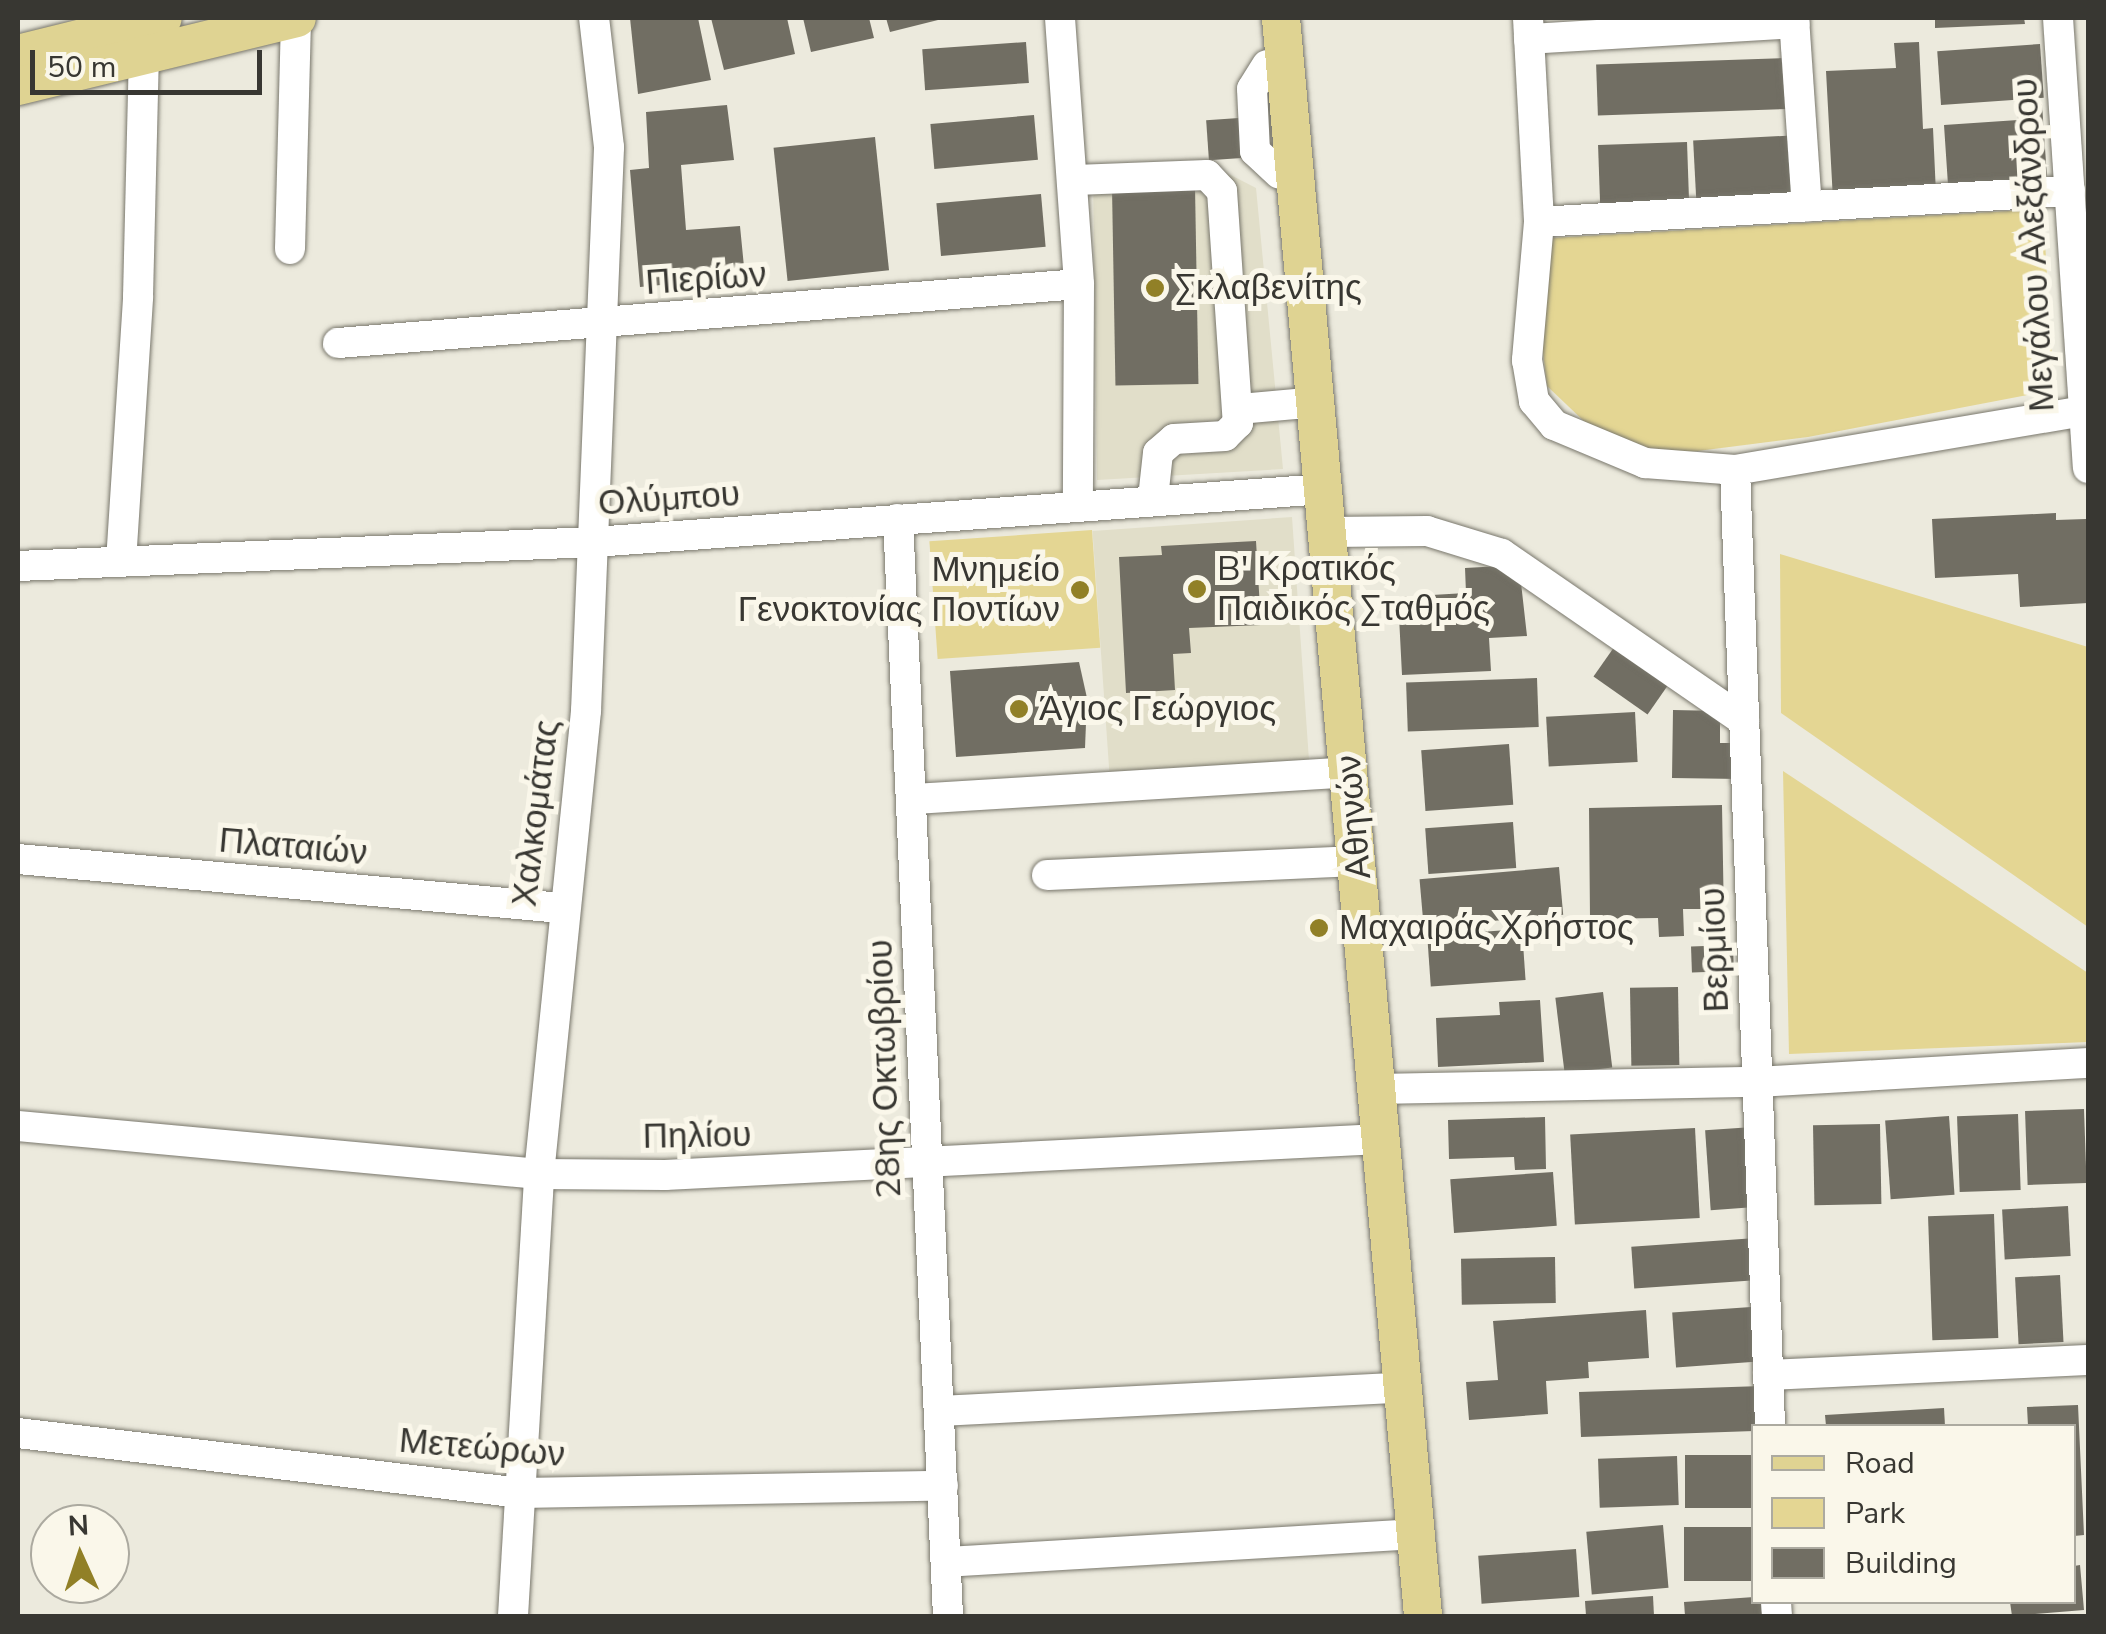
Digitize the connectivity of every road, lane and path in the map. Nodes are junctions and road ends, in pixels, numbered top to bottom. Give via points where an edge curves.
1 (163, 18) edge
2 (296, 18) edge
3 (594, 18) edge
4 (1060, 18) edge
5 (1280, 18) edge
6 (2058, 18) edge
7 (1794, 20) edge
8 (1528, 28) edge
9 (18, 54) edge
10 (144, 55) junction
11 (1267, 65) dead end
12 (18, 86) edge
13 (1279, 172) dead end
14 (1075, 180) junction
15 (2070, 191) junction
16 (1808, 206) junction
17 (1539, 222) junction
18 (290, 249) dead end
19 (1079, 284) junction
20 (599, 325) junction
21 (338, 343) dead end
22 (1317, 402) junction
23 (1239, 409) junction
24 (2085, 411) edge
25 (2088, 468) edge
26 (1735, 470) junction
27 (1325, 489) junction
28 (1153, 498) junction
29 (1078, 504) junction
30 (898, 518) junction
31 (1328, 532) junction
32 (594, 542) junction
33 (121, 562) junction
34 (18, 566) edge
35 (1744, 721) junction
36 (1350, 772) junction
37 (913, 799) junction
38 (18, 858) edge
39 (1358, 861) junction
40 (1047, 875) dead end
41 (562, 908) junction
42 (2088, 1063) edge
43 (1757, 1082) junction
44 (1376, 1089) junction
45 (18, 1126) edge
46 (1380, 1139) junction
47 (924, 1165) junction
48 (539, 1174) junction
49 (2088, 1360) edge
50 (1768, 1375) junction
51 (1402, 1388) junction
52 (940, 1411) junction
53 (1770, 1424) edge
54 (18, 1433) edge
55 (942, 1486) junction
56 (521, 1494) junction
57 (1414, 1534) junction
58 (946, 1562) junction
59 (513, 1616) edge
60 (948, 1616) edge
61 (1422, 1616) edge

1 - 9 main road
2 - 10 main road
2 - 18 street
3 - 20 street, Χαλκομάτας via 610,148
4 - 14 street
5 - 22 main road, Αθηνών
6 - 15 street, Μεγάλου Αλεξάνδρου
7 - 8 street
7 - 16 street
8 - 17 street
10 - 12 main road
10 - 33 street
11 - 13 street via 1252,89 1255,151
14 - 19 street
14 - 23 street via 1207,175 1220,186
15 - 16 street
15 - 24 street, Μεγάλου Αλεξάνδρου
16 - 17 street
17 - 26 street via 1527,331 1529,388 1554,425 1644,463
19 - 20 street, Πιερίων
19 - 29 street
20 - 21 street, Πιερίων
20 - 32 street, Χαλκομάτας
22 - 23 street
22 - 27 main road, Αθηνών
23 - 28 street via 1226,436 1174,439 1154,466
24 - 25 street, Μεγάλου Αλεξάνδρου
24 - 26 street
26 - 35 street, Βερμίου
27 - 28 street, Ολύμπου
27 - 31 main road, Αθηνών
28 - 29 street, Ολύμπου
29 - 30 street, Ολύμπου
30 - 32 street, Ολύμπου
30 - 37 street, 28ης Οκτωβρίου
31 - 35 street via 1427,531 1502,554
31 - 36 main road, Αθηνών
32 - 33 street, Ολύμπου
32 - 41 street, Χαλκομάτας via 586,711
33 - 34 street, Ολύμπου
35 - 43 street, Βερμίου
36 - 37 street
36 - 39 main road, Αθηνών
37 - 47 street, 28ης Οκτωβρίου
38 - 41 street, Πλαταιών
39 - 40 street
39 - 44 main road, Αθηνών
41 - 48 street, Χαλκομάτας
42 - 43 street
43 - 44 street
43 - 50 street, Βερμίου
44 - 46 main road, Αθηνών
45 - 48 street, Πηλίου
46 - 47 street, Πηλίου
46 - 51 main road, Αθηνών
47 - 48 street, Πηλίου
47 - 52 street, 28ης Οκτωβρίου
48 - 56 street, Χαλκομάτας
49 - 50 street
50 - 53 street, Βερμίου
51 - 52 street
51 - 57 main road, Αθηνών
52 - 55 street, 28ης Οκτωβρίου
54 - 56 street, Μετεώρων
55 - 56 street, Μετεώρων
55 - 58 street, 28ης Οκτωβρίου
56 - 59 street, Χαλκομάτας
57 - 58 street
57 - 61 main road, Αθηνών
58 - 60 street, 28ης Οκτωβρίου

